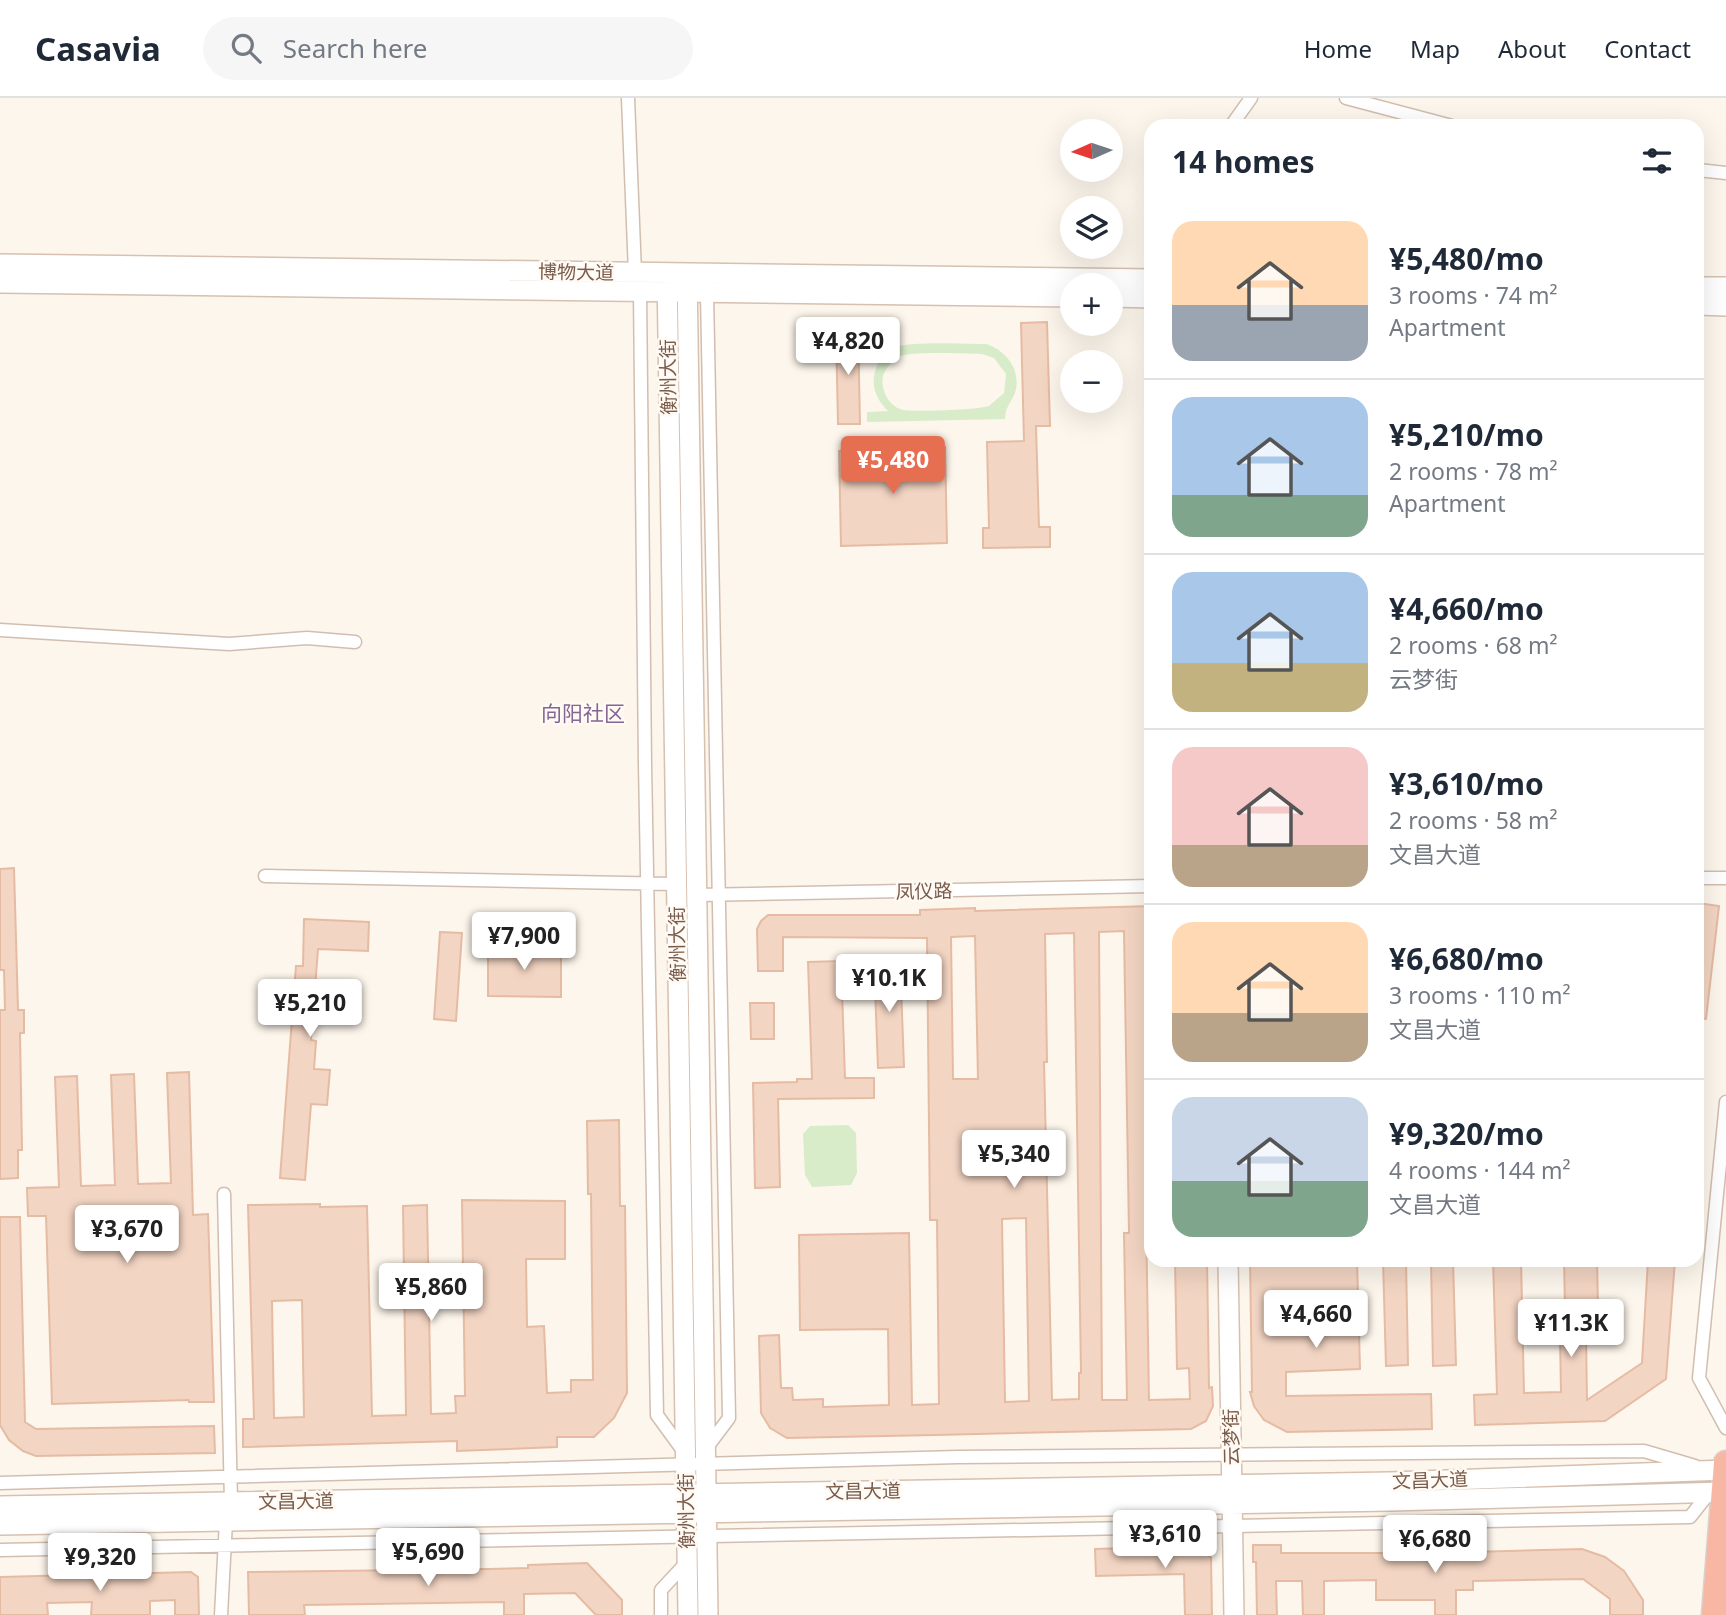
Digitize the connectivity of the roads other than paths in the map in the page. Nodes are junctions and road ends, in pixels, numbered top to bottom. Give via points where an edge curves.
1 (628, 98) edge
2 (1251, 98) edge
3 (1346, 98) edge
4 (1236, 119) edge
5 (1426, 119) edge
6 (1704, 171) edge
7 (1726, 173) edge
8 (0, 264) edge
9 (1144, 279) edge
10 (637, 282) junction
11 (0, 283) edge
12 (683, 285) junction
13 (1704, 287) edge
14 (1726, 287) edge
15 (1060, 297) edge
16 (1123, 297) edge
17 (1144, 298) edge
18 (1704, 306) edge
19 (1726, 306) edge
20 (0, 630) edge
21 (355, 642) dead end
22 (265, 876) dead end
23 (1704, 878) edge
24 (1726, 878) edge
25 (647, 883) junction
26 (676, 884) junction
27 (1144, 886) edge
28 (718, 894) junction
29 (696, 895) junction
30 (1726, 1102) edge
31 (224, 1194) dead end
32 (1228, 1267) edge
33 (1726, 1428) edge
34 (1231, 1455) junction
35 (705, 1457) junction
36 (685, 1459) junction
37 (230, 1478) junction
38 (1721, 1478) edge
39 (0, 1483) edge
40 (1232, 1494) junction
41 (696, 1504) junction
42 (0, 1506) edge
43 (228, 1512) junction
44 (0, 1525) edge
45 (1232, 1527) junction
46 (686, 1537) junction
47 (706, 1537) junction
48 (225, 1546) junction
49 (0, 1550) edge
50 (687, 1562) junction
51 (222, 1615) edge
52 (662, 1615) edge
53 (688, 1615) edge
54 (708, 1615) edge
55 (1234, 1615) edge
56 (1714, 1615) edge

1 - 10 street
2 - 4 street
3 - 5 street
6 - 7 street
8 - 10 main road, 博物大道
9 - 12 main road, 博物大道
10 - 11 main road, 博物大道
10 - 12 main road, 博物大道
10 - 25 street
12 - 15 main road, 博物大道
12 - 26 main road, 衡州大街
12 - 28 street
12 - 29 main road, 衡州大街
13 - 14 main road
16 - 17 main road
18 - 19 main road
20 - 21 street via 229,644 307,638
22 - 25 street
23 - 24 street
25 - 26 street
25 - 36 street via 657,1415
26 - 36 main road, 衡州大街
27 - 28 street, 凤仪路
28 - 29 street, 凤仪路
28 - 35 street via 729,1418
29 - 35 main road, 衡州大街
30 - 33 street via 1699,1378
31 - 37 street
32 - 34 main road, 云梦街
34 - 35 street
34 - 38 street via 1644,1451
34 - 40 main road, 云梦街
35 - 36 street
35 - 41 main road, 衡州大街
36 - 37 street
36 - 41 main road, 衡州大街
37 - 39 street
37 - 43 street
38 - 40 main road, 文昌大道
38 - 45 street via 1689,1517
38 - 56 highway
40 - 41 main road, 文昌大道
40 - 45 main road, 云梦街
41 - 43 main road, 文昌大道
41 - 46 main road, 衡州大街
41 - 47 main road, 衡州大街
42 - 43 main road, 文昌大道
43 - 44 main road, 文昌大道
43 - 48 street
45 - 47 street
45 - 55 main road, 云梦街
46 - 47 street
46 - 48 street
46 - 50 main road, 衡州大街
47 - 54 main road, 衡州大街
48 - 49 street
48 - 51 street
50 - 52 street via 661,1590
50 - 53 main road, 衡州大街

